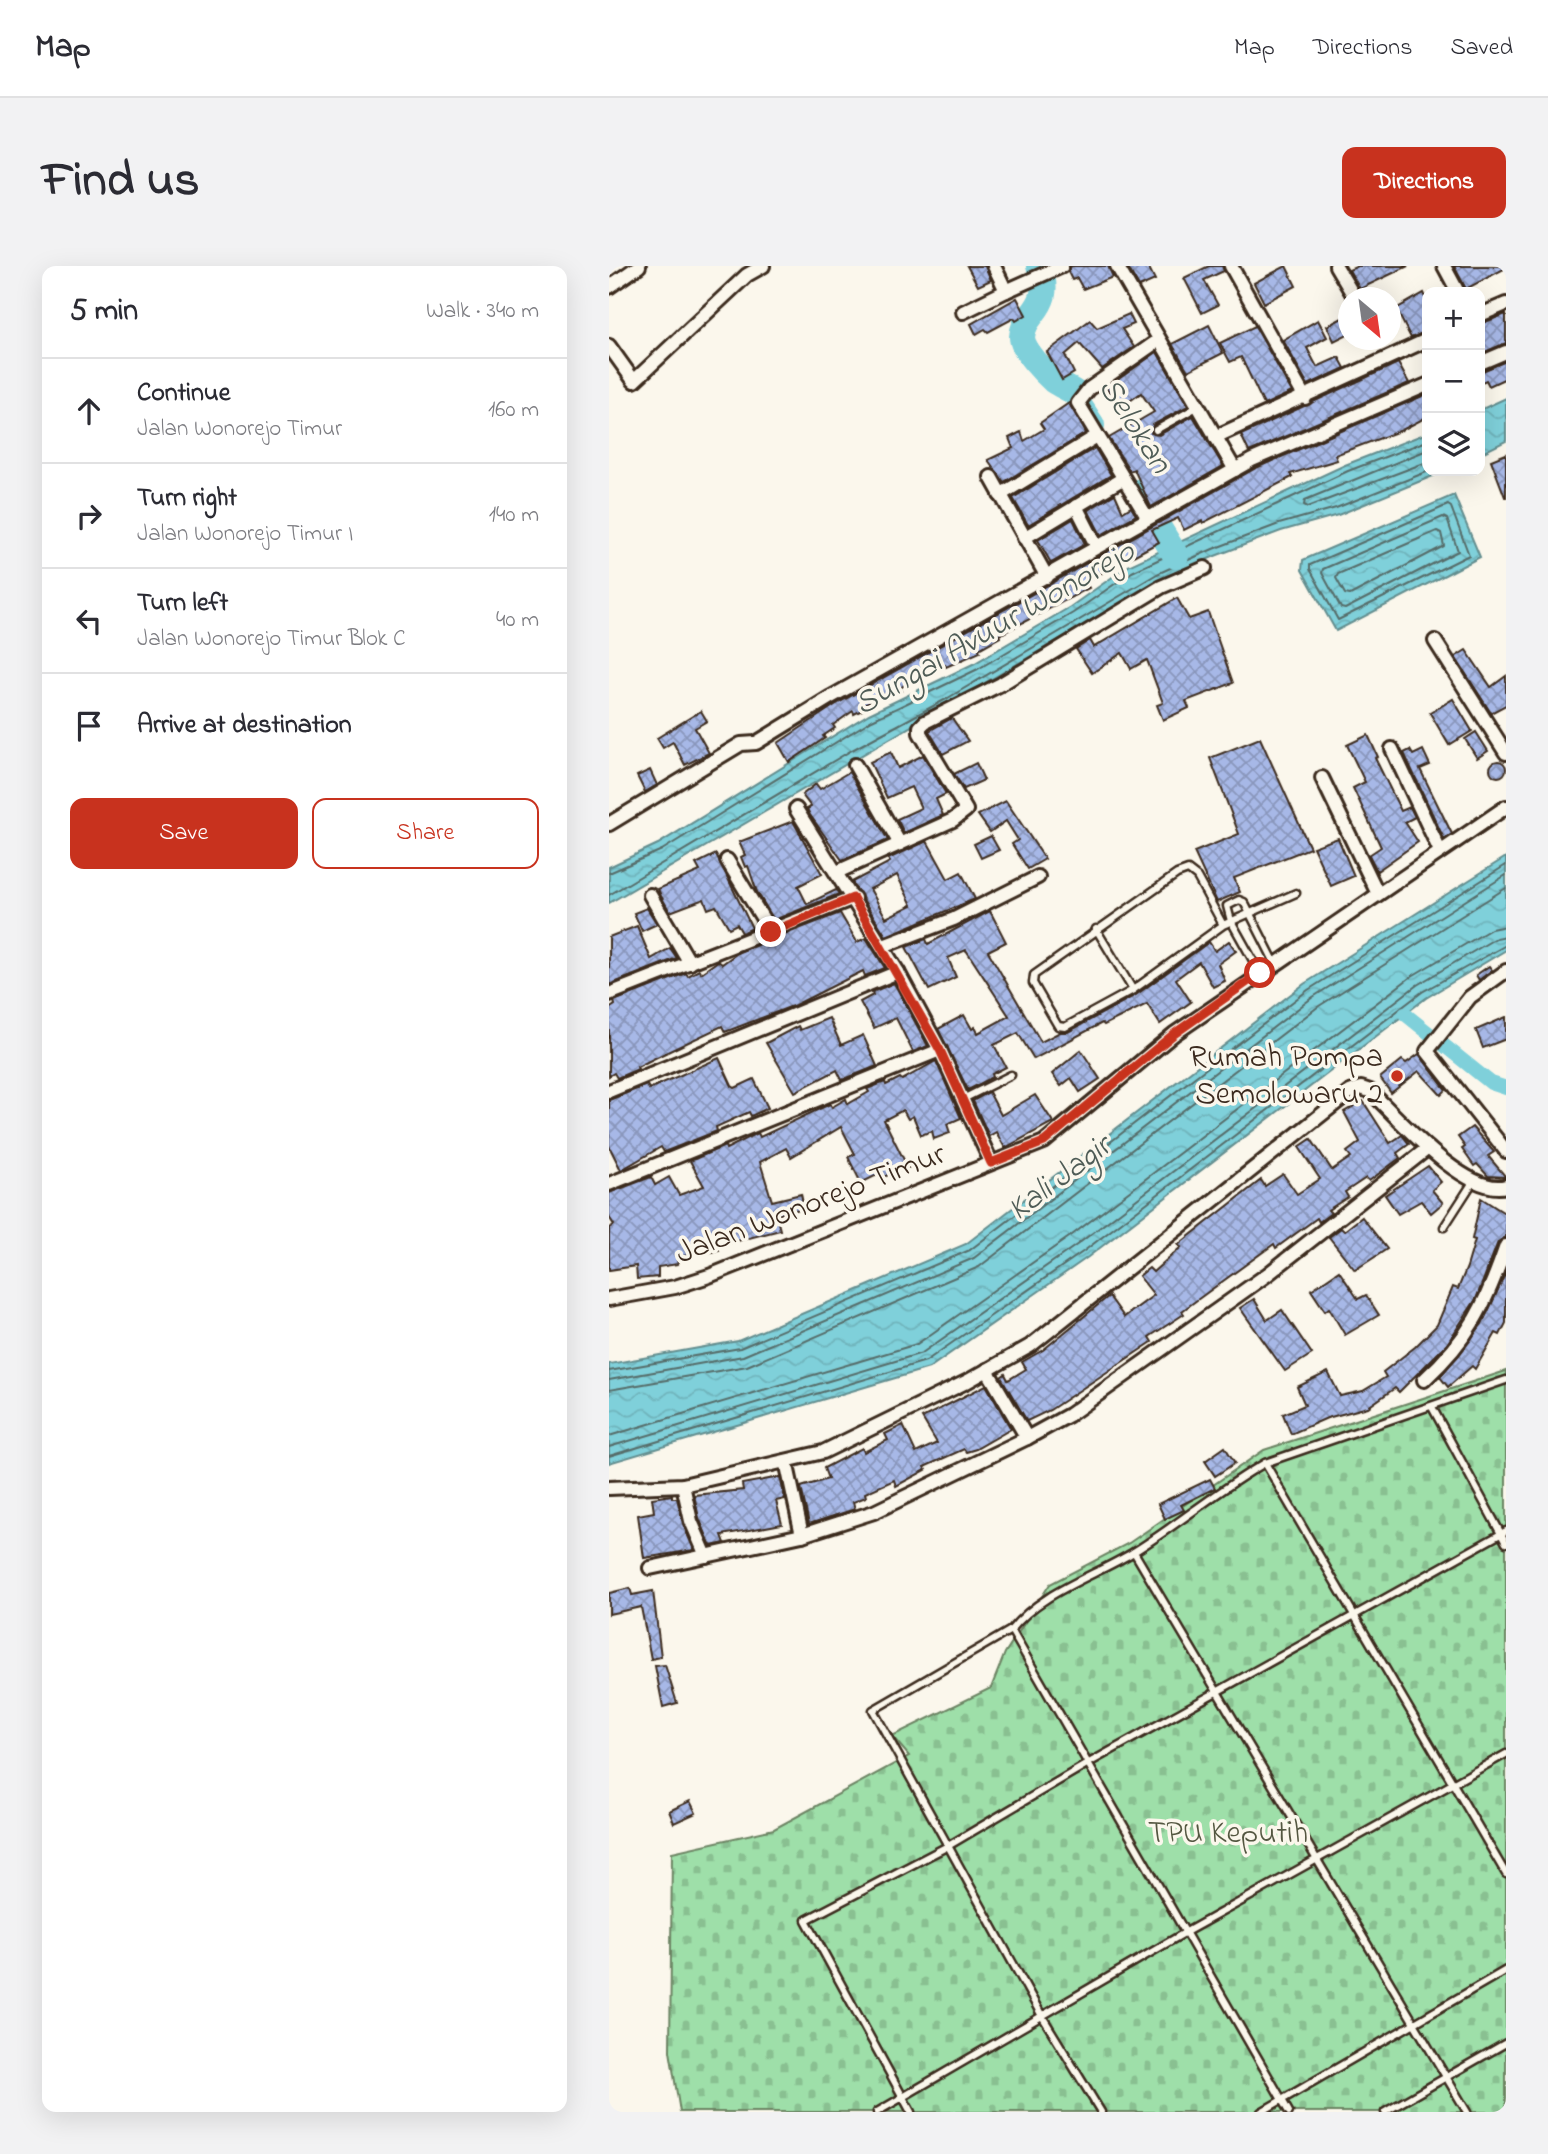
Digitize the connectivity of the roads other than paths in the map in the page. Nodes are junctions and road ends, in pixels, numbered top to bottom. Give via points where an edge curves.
1 (639, 266) edge
2 (763, 266) edge
3 (994, 266) edge
4 (1117, 266) edge
5 (1231, 266) edge
6 (1336, 266) edge
7 (1444, 266) edge
8 (1056, 269) edge
9 (609, 287) edge
10 (1348, 287) edge
11 (1455, 287) edge
12 (1006, 291) junction
13 (1506, 304) edge
14 (963, 312) dead end
15 (1485, 313) edge
16 (1159, 340) junction
17 (1422, 342) edge
18 (609, 346) edge
19 (1506, 352) edge
20 (1485, 361) edge
21 (1422, 386) edge
22 (1305, 398) junction
23 (1197, 407) junction
24 (1156, 430) dead end
25 (1097, 436) junction
26 (1215, 437) junction
27 (1235, 470) junction
28 (991, 477) dead end
29 (1122, 479) junction
30 (1000, 495) junction
31 (1076, 506) junction
32 (1152, 514) junction
33 (1024, 538) junction
34 (1097, 547) junction
35 (1205, 568) dead end
36 (1047, 577) junction
37 (1435, 641) dead end
38 (1392, 749) dead end
39 (1506, 753) edge
40 (855, 765) dead end
41 (1322, 778) dead end
42 (1506, 807) edge
43 (796, 809) dead end
44 (609, 824) edge
45 (901, 844) junction
46 (1440, 851) junction
47 (727, 860) dead end
48 (837, 872) junction
49 (1038, 877) dead end
50 (1296, 893) dead end
51 (1378, 894) junction
52 (650, 895) dead end
53 (853, 898) junction
54 (1249, 912) junction
55 (1231, 921) junction
56 (1223, 925) junction
57 (1096, 929) junction
58 (771, 932) junction
59 (883, 946) junction
60 (1275, 962) junction
61 (690, 964) junction
62 (1506, 971) edge
63 (898, 972) junction
64 (1260, 973) junction
65 (1133, 990) junction
66 (609, 994) edge
67 (940, 1050) junction
68 (1011, 1075) dead end
69 (609, 1091) edge
70 (962, 1100) junction
71 (1428, 1148) junction
72 (1506, 1151) edge
73 (991, 1163) junction
74 (1473, 1182) junction
75 (609, 1184) edge
76 (1506, 1186) edge
77 (1444, 1227) dead end
78 (1506, 1246) edge
79 (609, 1299) edge
80 (988, 1370) junction
81 (1424, 1380) dead end
82 (1506, 1380) edge
83 (1432, 1407) junction
84 (1027, 1438) junction
85 (786, 1461) junction
86 (1265, 1463) junction
87 (683, 1485) junction
88 (609, 1488) edge
89 (1504, 1533) edge
90 (802, 1535) junction
91 (1506, 1543) edge
92 (1134, 1552) junction
93 (706, 1556) junction
94 (650, 1568) dead end
95 (1355, 1616) junction
96 (1011, 1630) junction
97 (1216, 1695) junction
98 (1506, 1754) edge
99 (1087, 1764) junction
100 (1453, 1784) junction
101 (949, 1846) junction
102 (1317, 1859) junction
103 (1506, 1874) edge
104 (1186, 1932) junction
105 (1506, 1970) edge
106 (1042, 2016) junction
107 (1413, 2022) junction
108 (1506, 2043) edge
109 (1446, 2077) junction
110 (903, 2096) junction
111 (1282, 2100) junction
112 (877, 2112) edge
113 (911, 2112) edge
114 (1101, 2112) edge
115 (1261, 2112) edge
116 (1289, 2112) edge
117 (1385, 2112) edge
118 (1467, 2112) edge

1 - 9 street
2 - 18 street via 747,275 634,381
3 - 12 street
4 - 16 street
5 - 22 street
6 - 10 street
7 - 11 street
8 - 12 street
12 - 14 street
13 - 15 street
16 - 23 street
16 - 25 street via 1079,400
17 - 22 street
19 - 20 street
21 - 27 street
22 - 26 street
23 - 24 lane
23 - 26 street
25 - 29 street
25 - 30 street
26 - 27 street
27 - 32 street
28 - 30 street
29 - 31 street
29 - 32 street
30 - 33 street
31 - 33 street
31 - 34 street
32 - 34 street
33 - 36 street
34 - 36 street
35 - 45 street via 1161,587 1001,684 925,722 920,733 965,810 962,816
36 - 44 street via 756,743 741,744
37 - 39 street
38 - 46 street
40 - 45 street
41 - 51 street
42 - 46 street, Jalan Wonorejo Timur
43 - 48 street
45 - 48 street
46 - 51 street, Jalan Wonorejo Timur
47 - 58 street
48 - 53 street
49 - 59 street via 954,919
50 - 54 lane
51 - 60 street, Jalan Wonorejo Timur
52 - 61 street
53 - 58 street
53 - 59 street
54 - 55 lane
54 - 55 lane via 1244,902 1233,902 1227,906
54 - 60 lane
55 - 56 lane
55 - 64 lane
56 - 57 lane via 1197,877 1188,870
56 - 65 lane
57 - 65 lane
57 - 65 lane via 1034,975 1033,982 1050,1015 1058,1026 1065,1027
58 - 61 street
59 - 63 street
60 - 64 street, Jalan Wonorejo Timur
61 - 66 street
62 - 72 street via 1470,997 1427,1051
63 - 67 street
63 - 69 street
64 - 73 street, Jalan Wonorejo Timur via 1174,1034 1044,1142
67 - 70 street
67 - 75 street
68 - 70 lane
70 - 73 street
71 - 74 street
71 - 80 street via 1370,1091 1360,1088 1350,1093 1030,1346
71 - 84 street via 1268,1275 1069,1415
73 - 79 street, Jalan Wonorejo Timur via 709,1276
74 - 76 street
74 - 77 lane
78 - 81 street via 1489,1294 1466,1336
80 - 84 street
80 - 85 street via 824,1452
82 - 83 lane
83 - 86 lane
83 - 89 lane
84 - 90 street via 874,1512
85 - 87 street
85 - 90 street
86 - 92 lane
86 - 95 lane
87 - 88 street
87 - 93 street
89 - 91 lane
89 - 95 lane
90 - 93 street
92 - 96 lane via 1026,1612
92 - 97 lane
93 - 94 street
95 - 97 lane
95 - 100 lane
96 - 99 lane
96 - 101 lane via 873,1710
97 - 99 lane
97 - 102 lane
98 - 100 lane
99 - 101 lane
99 - 104 lane
100 - 102 lane
100 - 103 lane
101 - 106 lane
101 - 110 lane via 806,1920
102 - 104 lane
102 - 107 lane
104 - 106 lane
104 - 111 lane
105 - 107 lane
106 - 110 lane
106 - 114 lane
107 - 109 lane
107 - 111 lane
108 - 109 lane
109 - 117 lane
109 - 118 lane
110 - 112 lane
110 - 113 lane
111 - 115 lane
111 - 116 lane

